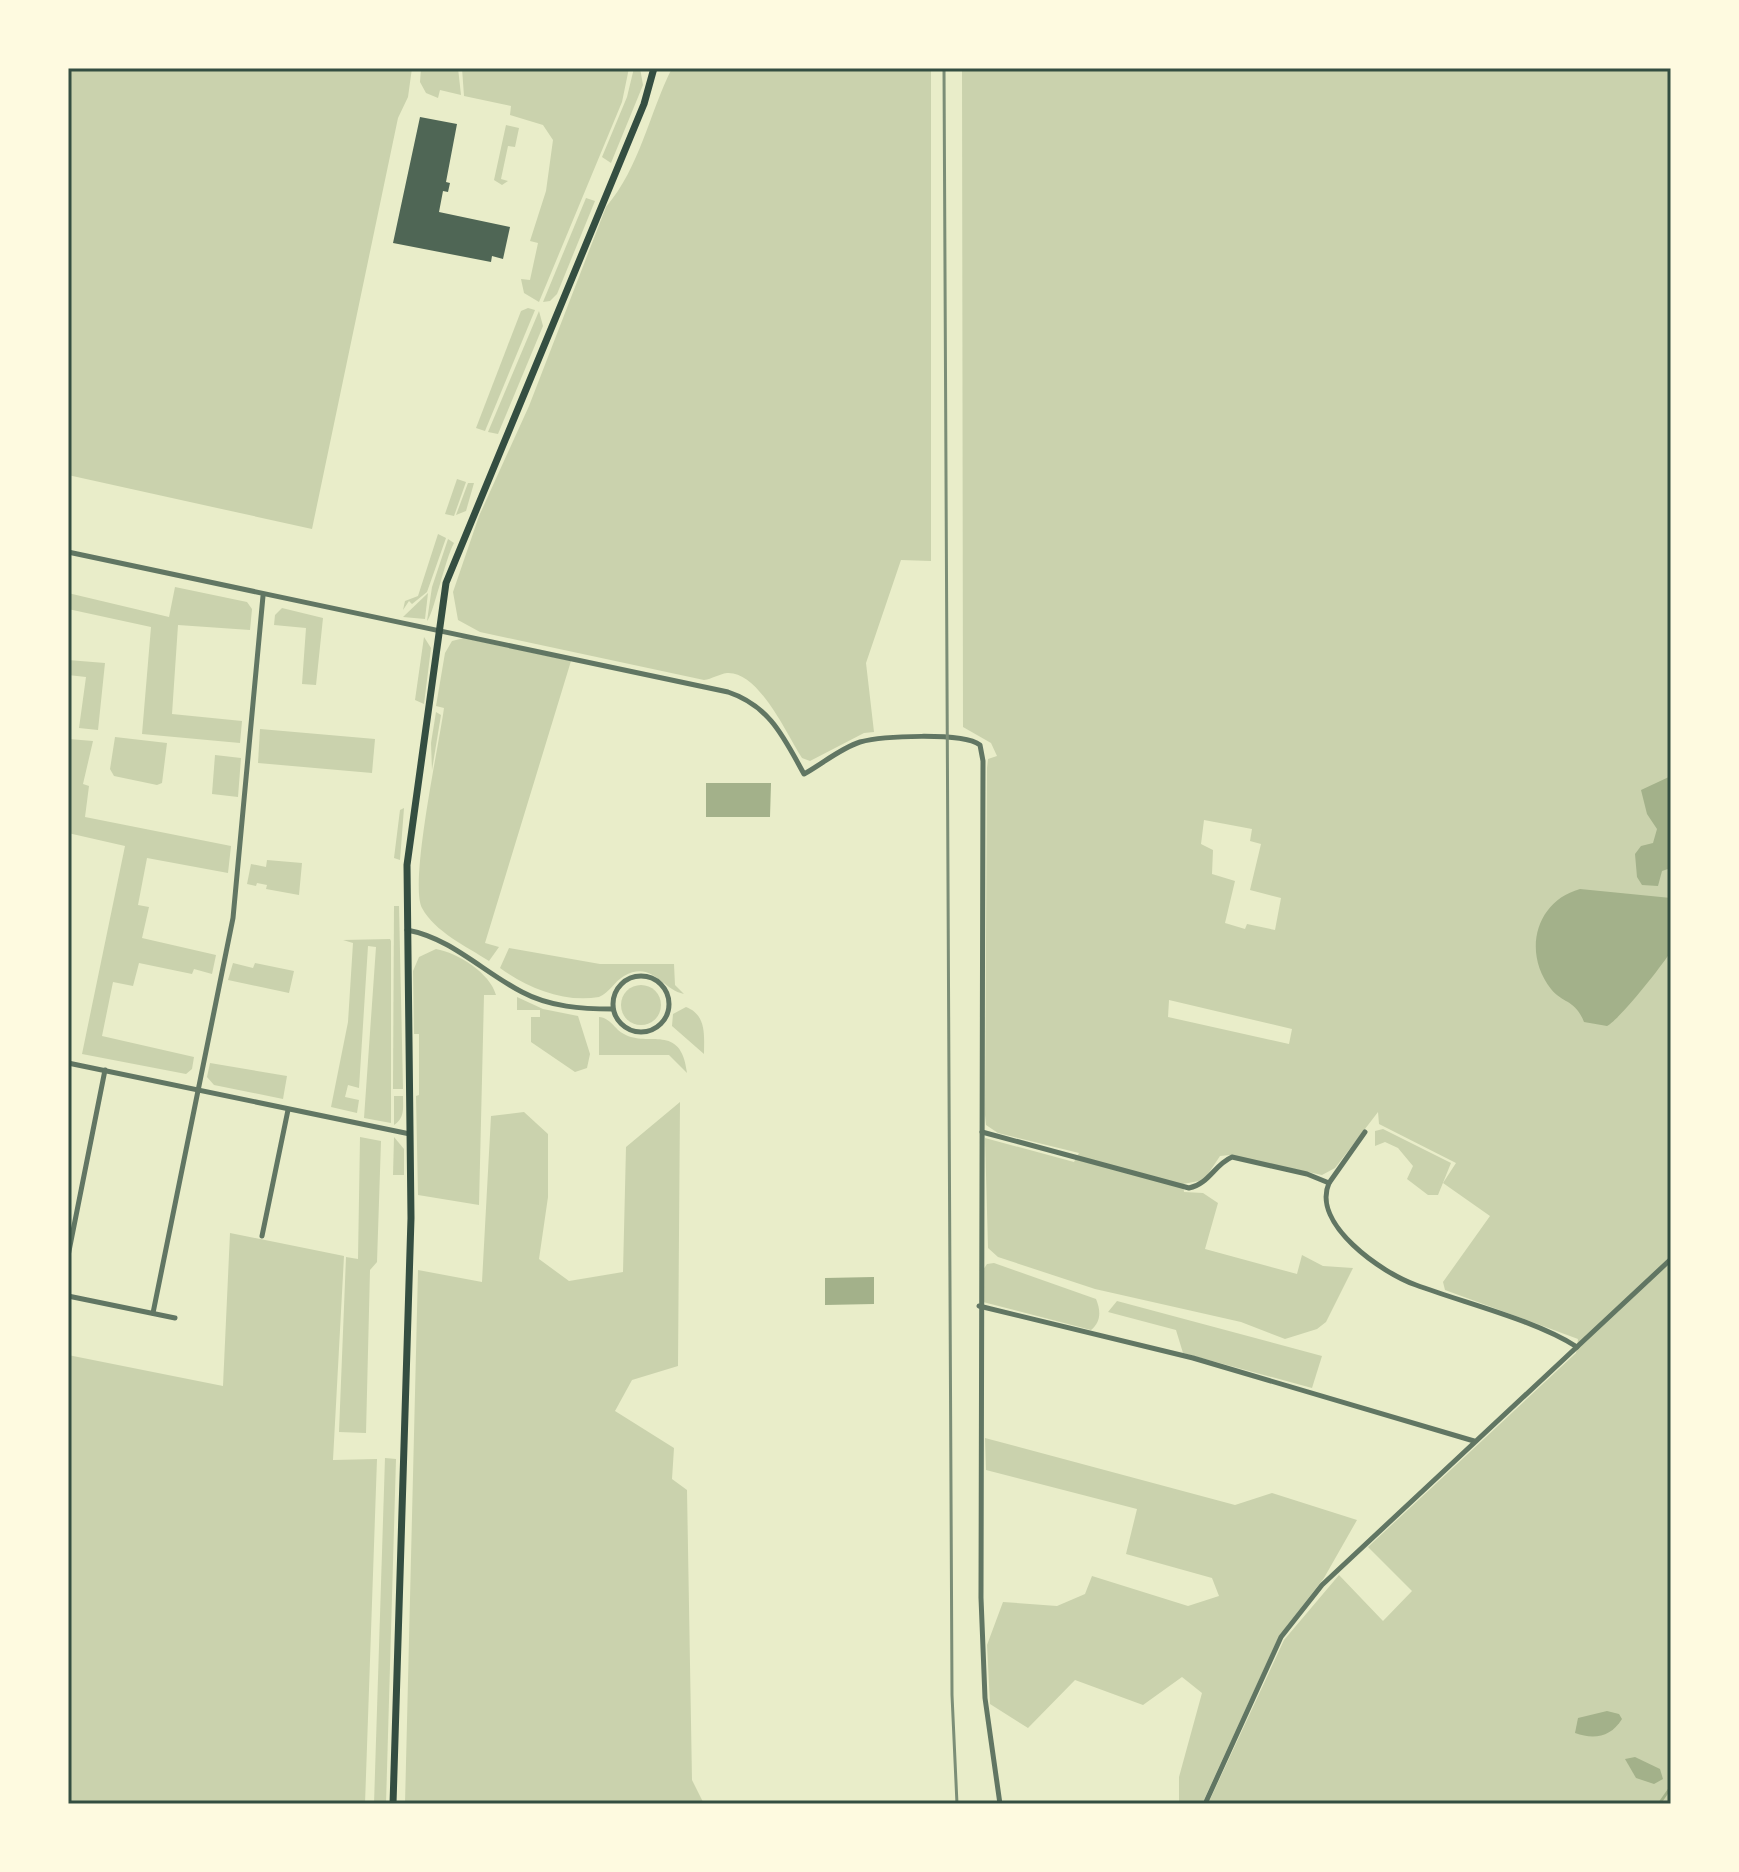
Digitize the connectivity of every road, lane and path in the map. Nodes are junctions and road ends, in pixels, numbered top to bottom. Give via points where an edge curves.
1 (654, 68) edge
2 (68, 552) edge
3 (263, 596) junction
4 (441, 631) junction
5 (406, 930) junction
6 (613, 1009) junction
7 (68, 1063) edge
8 (105, 1070) junction
9 (198, 1090) junction
10 (288, 1110) junction
11 (982, 1132) junction
12 (1365, 1132) dead end
13 (410, 1134) junction
14 (1329, 1183) junction
15 (262, 1236) dead end
16 (68, 1256) edge
17 (1671, 1259) edge
18 (68, 1296) edge
19 (979, 1306) junction
20 (153, 1313) junction
21 (175, 1318) dead end
22 (1577, 1347) junction
23 (1475, 1441) junction
24 (393, 1804) edge
25 (1000, 1804) edge
26 (1205, 1804) edge

1 - 4 main road via 644,104 456,553 446,583
2 - 3 street
3 - 4 street
3 - 9 street via 233,918
4 - 5 main road via 408,851
4 - 11 street via 740,695 774,722 804,774 867,741 948,738 978,743 983,756
5 - 6 street via 440,940 531,996 564,1006
5 - 13 main road
6 - 6 street via 629,1030 648,1031 664,1021 669,1002 662,986 639,976 617,990
7 - 8 street
8 - 9 street
8 - 16 street
9 - 10 street
9 - 20 street
10 - 13 street
10 - 15 street
11 - 14 street via 1189,1188 1204,1183 1232,1157
11 - 19 street
12 - 14 street
13 - 24 main road
14 - 22 street via 1329,1219 1367,1255 1416,1285
17 - 22 street
18 - 20 street
19 - 23 street via 1193,1358
19 - 25 street via 984,1684
20 - 21 street
22 - 23 street
23 - 26 street via 1322,1585 1281,1637

